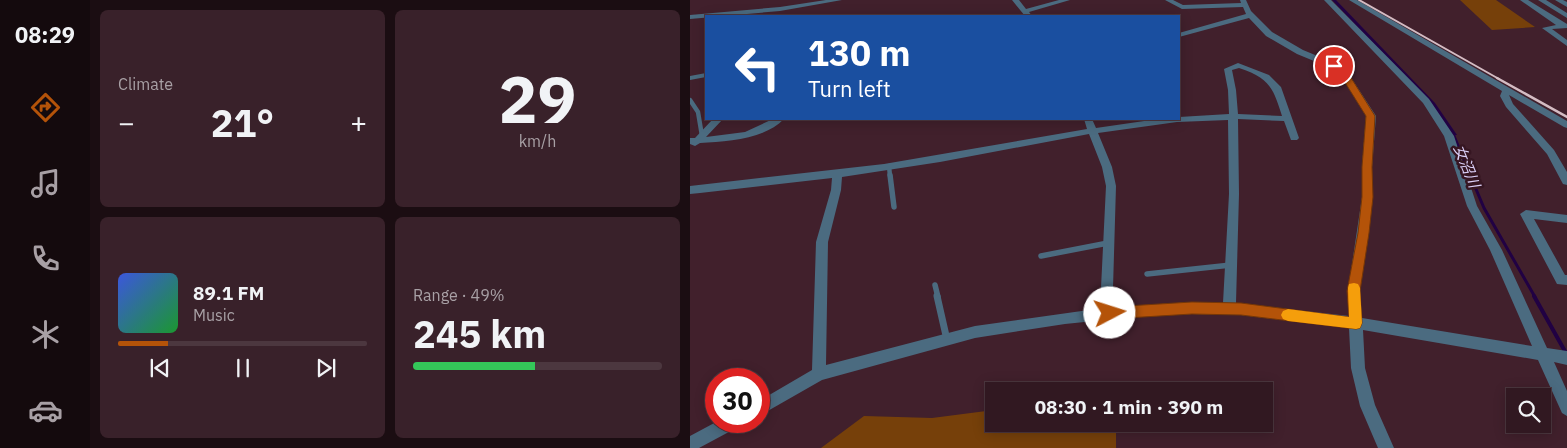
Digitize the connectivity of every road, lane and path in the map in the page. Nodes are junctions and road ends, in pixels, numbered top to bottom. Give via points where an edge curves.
1 (780, 0) edge
2 (839, 0) edge
3 (1014, 0) edge
4 (1067, 0) edge
5 (1168, 0) edge
6 (1327, 0) edge
7 (1352, 0) edge
8 (1523, 0) edge
9 (1541, 0) edge
10 (1558, 0) edge
11 (1567, 5) edge
12 (1247, 7) edge
13 (777, 12) edge
14 (1027, 14) edge
15 (725, 15) edge
16 (705, 16) edge
17 (1567, 16) edge
18 (690, 17) edge
19 (1565, 26) edge
20 (1180, 35) edge
21 (1563, 38) edge
22 (1567, 44) edge
23 (705, 75) edge
24 (690, 78) edge
25 (1506, 90) junction
26 (690, 100) edge
27 (1233, 117) junction
28 (1288, 119) junction
29 (717, 120) edge
30 (778, 120) edge
31 (1088, 120) edge
32 (1567, 125) edge
33 (1092, 131) junction
34 (1294, 138) dead end
35 (696, 139) edge
36 (690, 148) edge
37 (889, 166) junction
38 (838, 174) junction
39 (1567, 181) edge
40 (690, 190) edge
41 (894, 207) dead end
42 (1567, 219) edge
43 (1108, 243) junction
44 (1040, 256) dead end
45 (1231, 265) junction
46 (1147, 274) dead end
47 (1567, 280) edge
48 (935, 285) dead end
49 (1229, 309) junction
50 (1110, 313) junction
51 (1356, 323) junction
52 (947, 340) junction
53 (1556, 357) edge
54 (819, 374) junction
55 (770, 403) edge
56 (1567, 408) edge
57 (712, 433) edge
58 (690, 444) edge
59 (1386, 448) edge

1 - 13 street
2 - 13 street
3 - 14 street
4 - 14 street
5 - 12 street via 1182,7
6 - 53 street via 1426,101 1450,136 1472,206
7 - 25 street
8 - 19 street
9 - 17 street
10 - 11 street
12 - 20 street
12 - 51 street via 1269,34 1334,66 1345,75 1371,116 1364,233 1354,291
13 - 15 street
16 - 18 street
19 - 21 street via 1546,28
21 - 22 street
23 - 24 street
25 - 32 street
25 - 39 street via 1504,96 1508,105 1551,152
26 - 35 lane via 699,112
27 - 28 street
27 - 28 street via 1234,98 1228,68 1238,64 1272,81
27 - 33 street via 1138,123
27 - 45 street via 1236,155
28 - 34 street
29 - 35 street
30 - 35 street via 766,129 748,135
31 - 33 street
33 - 37 street
33 - 43 street via 1111,186
35 - 36 street
37 - 38 street
37 - 41 lane
38 - 40 street
38 - 54 street via 822,242
42 - 47 street via 1526,214 1561,280
43 - 44 lane
43 - 50 street
45 - 46 lane
45 - 49 street
48 - 52 lane
49 - 50 street
49 - 51 street
50 - 52 street via 1004,326
51 - 53 street
51 - 59 street via 1358,368 1368,406
52 - 54 street
53 - 56 street
54 - 55 street
57 - 58 street

